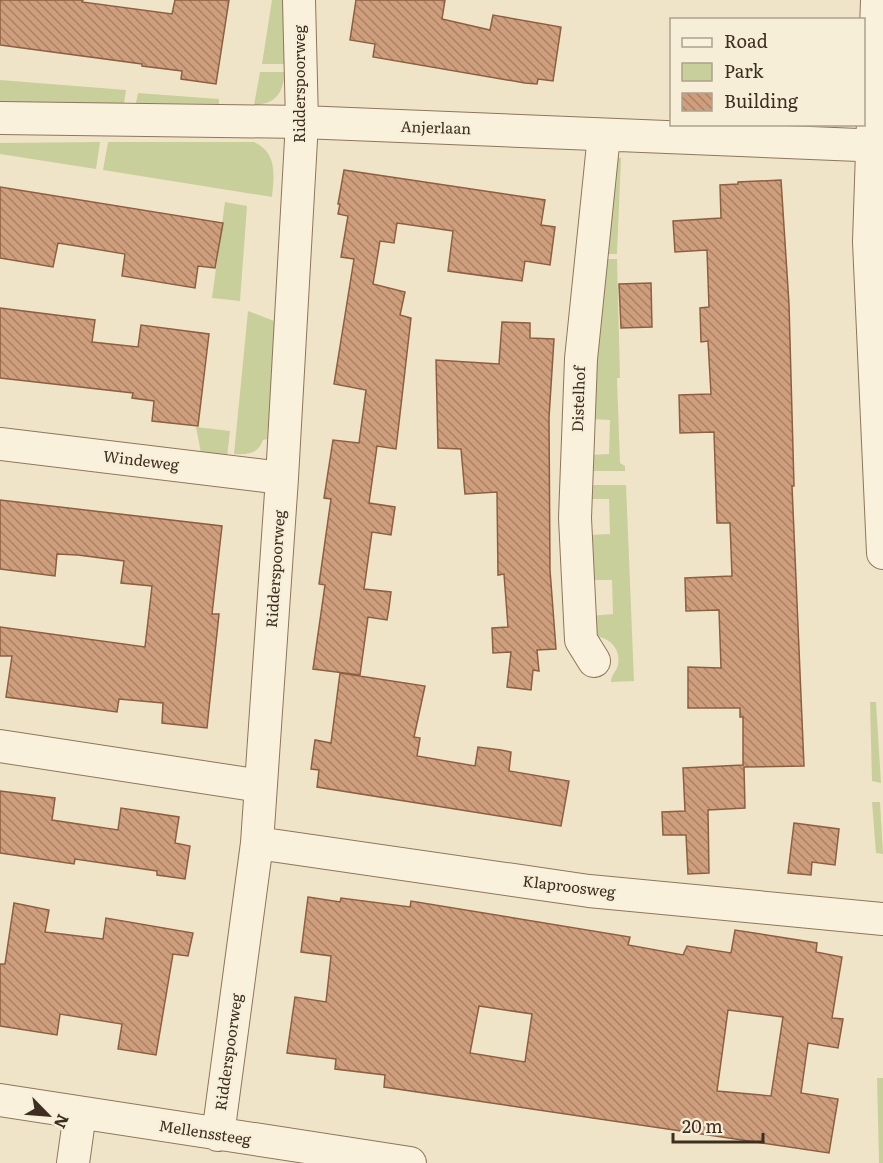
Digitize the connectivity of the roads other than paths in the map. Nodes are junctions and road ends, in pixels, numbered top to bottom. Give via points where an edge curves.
1 (299, 0) edge
2 (877, 0) edge
3 (0, 118) edge
4 (302, 122) junction
5 (604, 135) junction
6 (878, 146) edge
7 (0, 444) edge
8 (282, 478) junction
9 (883, 553) edge
10 (594, 661) dead end
11 (0, 746) edge
12 (261, 786) junction
13 (257, 843) junction
14 (883, 919) edge
15 (0, 1100) edge
16 (80, 1113) junction
17 (218, 1135) junction
18 (73, 1163) edge
19 (410, 1163) edge

1 - 4 street, Ridderspoorweg
2 - 6 street
3 - 4 street, Anjerlaan
4 - 5 street, Anjerlaan
4 - 8 street, Ridderspoorweg
5 - 6 street, Anjerlaan
5 - 10 street, Distelhof via 581,359 575,518 581,640
6 - 9 street via 869,242
7 - 8 street, Windeweg
8 - 12 street, Ridderspoorweg
11 - 12 street
12 - 13 street, Ridderspoorweg
13 - 14 street, Klaproosweg via 589,891
13 - 17 street, Ridderspoorweg
15 - 16 street, Mellenssteeg
16 - 17 street, Mellenssteeg
16 - 18 street
17 - 19 street, Mellenssteeg

